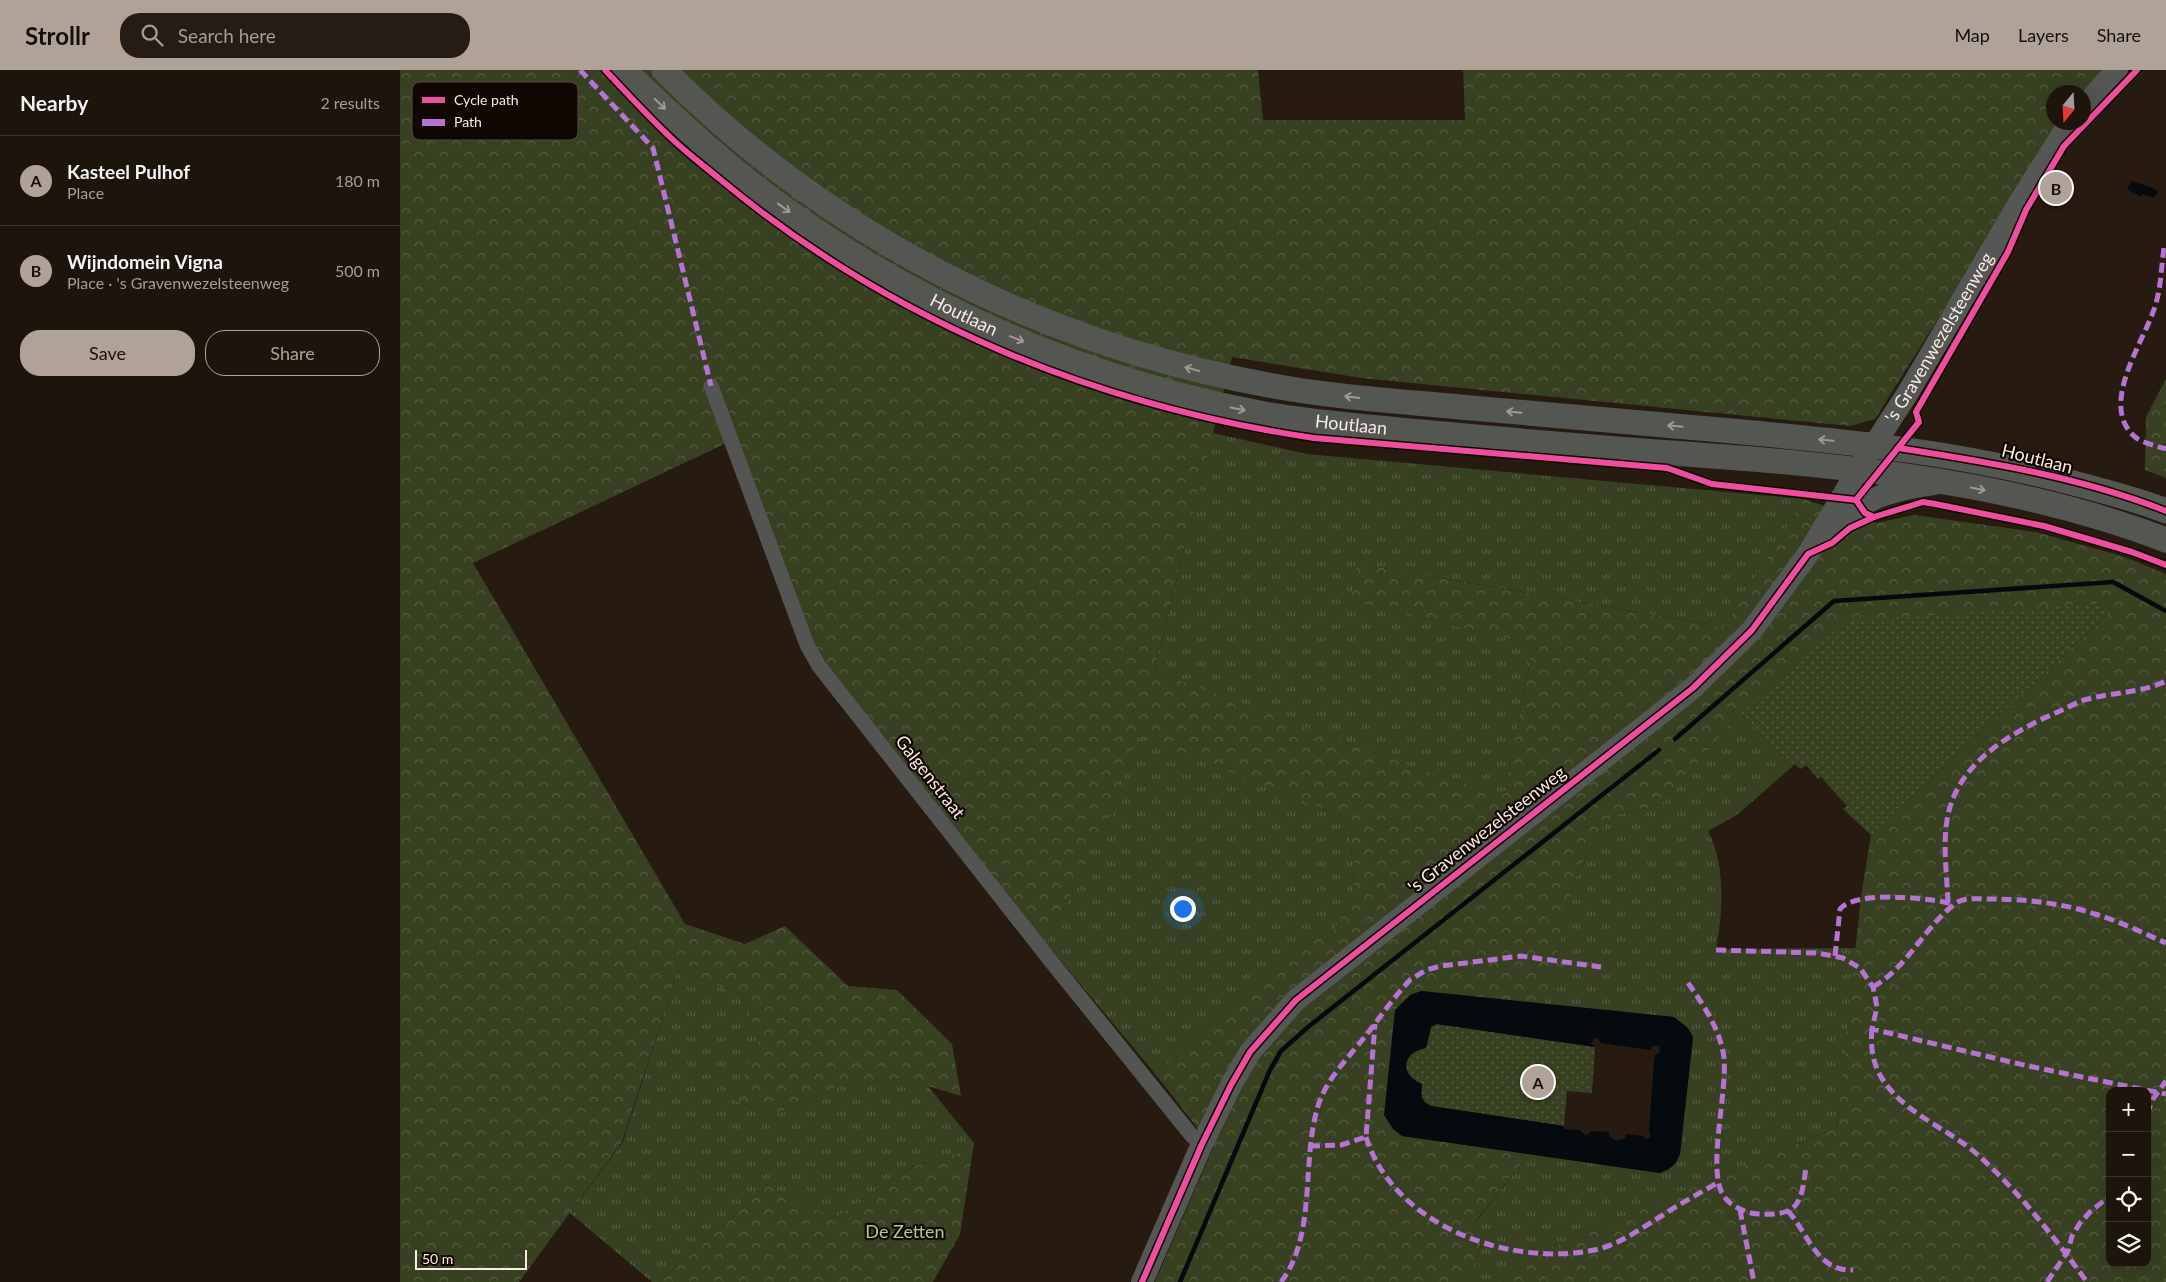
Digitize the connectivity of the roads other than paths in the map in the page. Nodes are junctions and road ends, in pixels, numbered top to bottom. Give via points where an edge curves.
1 (624, 70) edge
2 (664, 70) edge
3 (2117, 70) edge
4 (2091, 98) edge
5 (2065, 130) edge
6 (711, 386) dead end
7 (1875, 444) junction
8 (1858, 470) junction
9 (1947, 483) junction
10 (2166, 511) edge
11 (2166, 540) edge
12 (1808, 554) junction
13 (1202, 1144) junction
14 (1142, 1282) edge

1 -> 8 main road, Houtlaan via 715,154 837,243 944,306 999,332 1124,379 1202,401 1304,421
7 -> 2 main road, Houtlaan via 1311,392 1209,374 1139,354 1009,307 894,249 768,162
3 - 4 street
5 - 7 street, 's Gravenwezelsteenweg
6 - 13 street, Galgenstraat via 806,645 819,666 1050,960 1192,1136
7 - 8 street, 's Gravenwezelsteenweg
7 - 10 main road, Houtlaan via 2029,471
8 - 9 main road, Houtlaan
8 - 12 street, 's Gravenwezelsteenweg
9 -> 11 main road, Houtlaan via 2042,503
9 - 12 street, 's Gravenwezelsteenweg via 1902,489 1868,501 1843,519
12 - 13 street, 's Gravenwezelsteenweg via 1752,630 1692,688 1296,1000 1250,1052
13 - 14 street, 's Gravenwezelsteenweg

